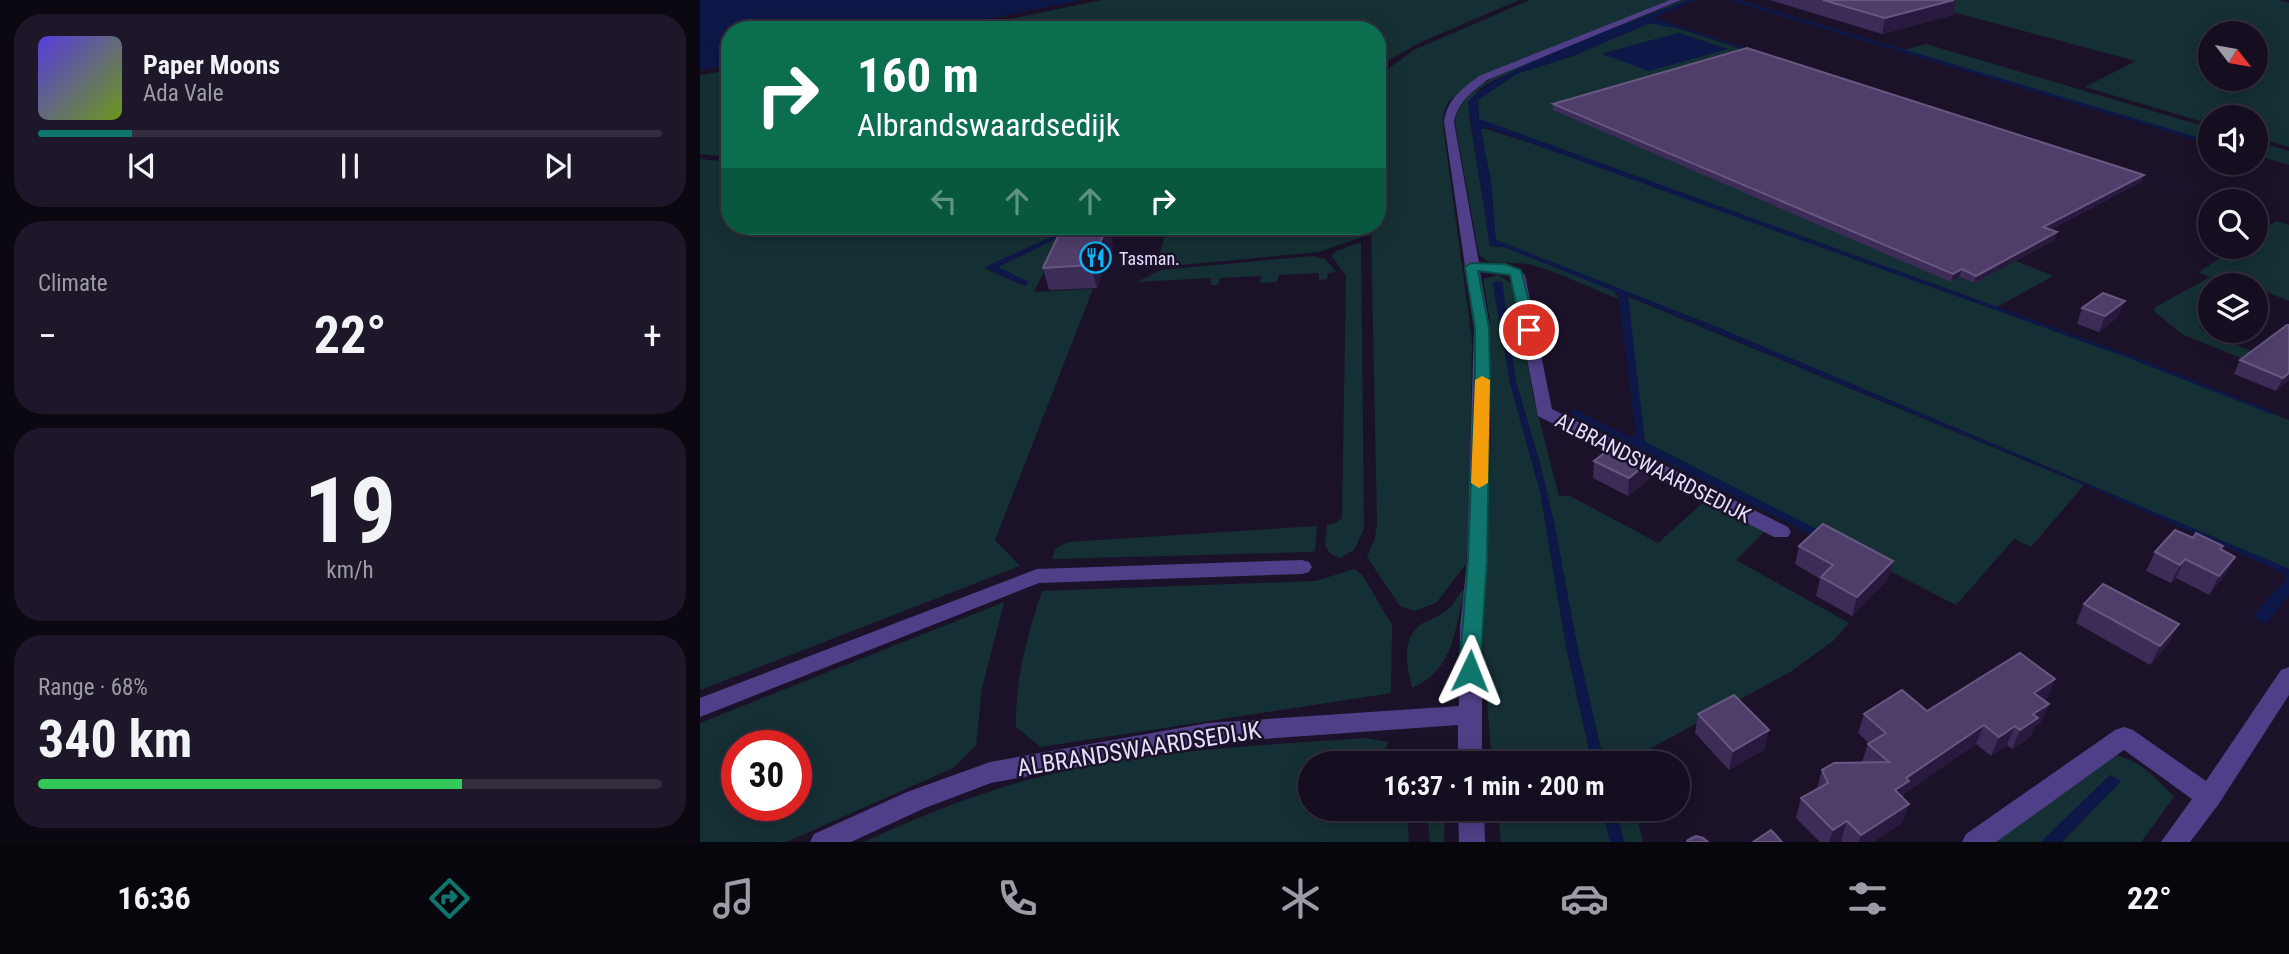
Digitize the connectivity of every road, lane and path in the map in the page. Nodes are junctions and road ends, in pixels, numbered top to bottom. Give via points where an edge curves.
1 (1677, 0) edge
2 (1471, 267) junction
3 (1781, 532) dead end
4 (1302, 567) dead end
5 (2289, 676) edge
6 (700, 708) edge
7 (1469, 715) junction
8 (1470, 751) edge
9 (2209, 797) junction
10 (1471, 821) edge
11 (823, 842) edge
12 (1472, 842) edge
13 (1975, 842) edge
14 (2174, 842) edge

1 - 2 street via 1494,72 1460,96 1449,122
2 - 3 street, ALBRANDSWAARDSEDIJK via 1505,268 1518,275 1544,412
2 - 7 street via 1482,328 1483,372
4 - 6 street via 1037,576
5 - 9 street
7 - 8 street
7 - 11 street, ALBRANDSWAARDSEDIJK via 1208,733 990,773
9 - 13 street via 2124,737
9 - 14 street
10 - 12 street

